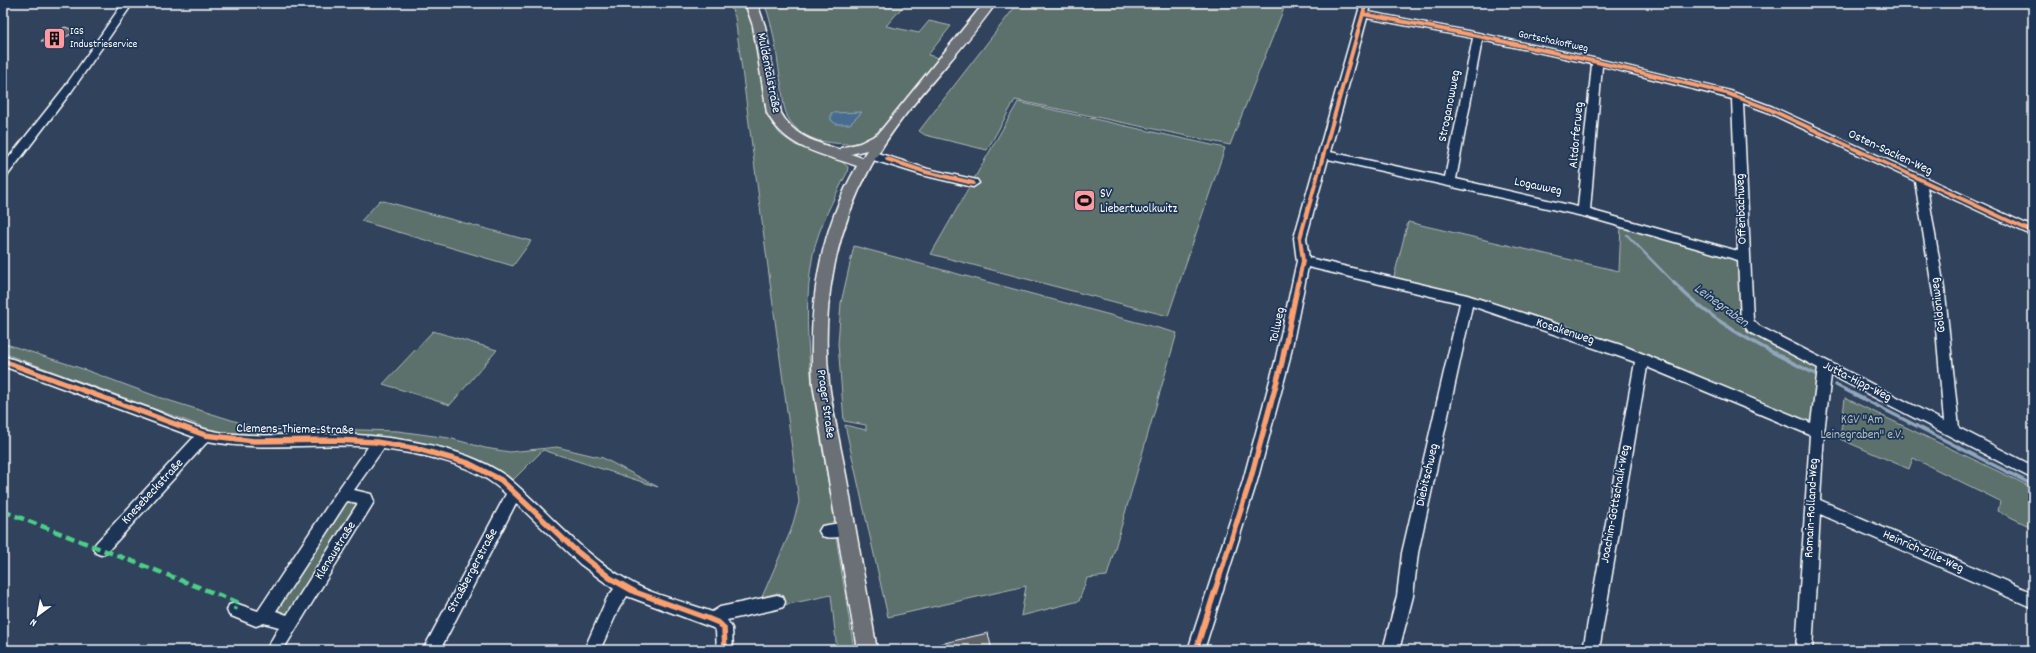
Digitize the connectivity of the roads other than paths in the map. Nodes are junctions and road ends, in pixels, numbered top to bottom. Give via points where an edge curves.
1 (128, 3) edge
2 (751, 3) edge
3 (990, 3) edge
4 (1366, 3) edge
5 (1363, 14) junction
6 (1478, 36) junction
7 (1597, 62) junction
8 (1737, 97) junction
9 (884, 136) junction
10 (816, 147) junction
11 (846, 151) junction
12 (1323, 154) junction
13 (868, 160) junction
14 (3, 173) edge
15 (1920, 179) junction
16 (1450, 182) junction
17 (973, 183) dead end
18 (1584, 211) junction
19 (2033, 232) edge
20 (1744, 257) junction
21 (1303, 260) junction
22 (1467, 300) junction
23 (1747, 321) joint
24 (1642, 358) junction
25 (3, 361) edge
26 (1825, 366) junction
27 (1952, 431) junction
28 (1817, 432) junction
29 (205, 435) junction
30 (379, 444) junction
31 (2033, 473) edge
32 (514, 493) junction
33 (343, 494) junction
34 (1812, 504) junction
35 (101, 548) dead end
36 (624, 586) junction
37 (2033, 601) edge
38 (777, 602) dead end
39 (235, 610) dead end
40 (264, 616) junction
41 (715, 620) junction
42 (290, 623) junction
43 (274, 650) edge
44 (431, 650) edge
45 (592, 650) edge
46 (725, 650) edge
47 (867, 650) edge
48 (1196, 650) edge
49 (1391, 650) edge
50 (1591, 650) edge
51 (1805, 650) edge

1 - 14 street via 30,142
2 - 10 main road, Muldentalstraße via 759,26 774,113 790,135
3 - 9 main road, Prager Straße
4 - 5 street, Tollweg
5 - 6 street, Gortschakoffweg
5 - 12 street, Tollweg
6 - 7 street, Gortschakoffweg
6 - 16 street, Stroganowweg
7 - 8 street, Gortschakoffweg
7 - 18 street, Altdorferweg
8 - 15 street, Osten-Sacken-Weg via 1769,109
8 - 20 street, Offenbachweg
9 - 11 main road via 865,146
9 - 13 main road, Prager Straße
10 - 11 main road, Muldentalstraße
10 - 13 main road, Muldentalstraße
11 - 13 main road, Muldentalstraße
12 - 16 street, Logauweg
12 - 21 street, Tollweg via 1300,238
13 - 17 street, Muldentalstraße
13 - 47 main road, Prager Straße via 846,202 828,251 818,324 818,354 836,530
15 - 19 street, Osten-Sacken-Weg
15 - 27 street, Goldoniweg via 1939,294
16 - 18 street, Logauweg
18 - 20 street, Logauweg via 1679,236
20 - 23 street, Offenbachweg
21 - 22 street, Kosakenweg
21 - 48 street, Tollweg via 1282,362 1250,481
22 - 24 street, Kosakenweg
22 - 49 street, Diebitschweg via 1410,553 1405,596
23 - 26 street, Jutta-Hipp-Weg via 1754,329
24 - 28 street, Kosakenweg
24 - 50 street, Joachim-Gottschalk-Weg
25 - 29 street, Clemens-Thieme-Straße
26 - 27 street, Jutta-Hipp-Weg
26 - 28 street, Romain-Rolland-Weg
27 - 31 street, Jutta-Hipp-Weg
28 - 34 street, Romain-Rolland-Weg
29 - 30 street, Clemens-Thieme-Straße via 252,443 335,440
29 - 35 street, Knesebeckstraße
30 - 32 street, Clemens-Thieme-Straße via 445,456 479,467 500,479
30 - 33 street, Klenaustraße
32 - 36 street, Clemens-Thieme-Straße via 582,554
32 - 44 street, Straßbergerstraße
33 - 40 street, Klenaustraße
33 - 42 street, Klenaustraße via 366,498 367,501
34 - 37 street, Heinrich-Zille-Weg
34 - 51 street, Romain-Rolland-Weg
36 - 41 street, Clemens-Thieme-Straße via 651,599
36 - 45 street via 613,603
38 - 41 street via 720,614
39 - 40 street via 256,619
40 - 42 street
41 - 46 street via 724,628
42 - 43 street, Klenaustraße

